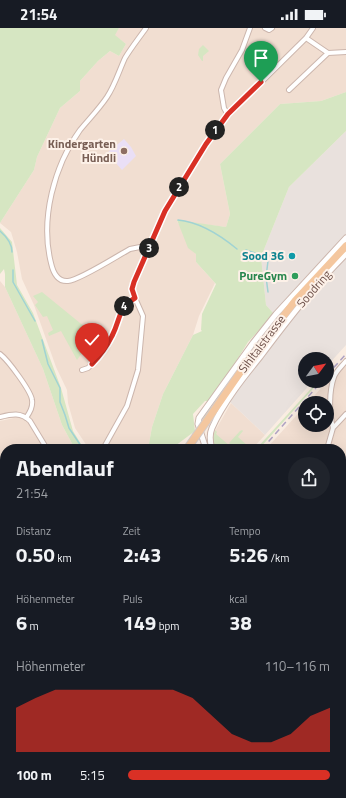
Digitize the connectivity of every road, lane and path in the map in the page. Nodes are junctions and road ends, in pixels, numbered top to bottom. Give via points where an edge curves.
1 (146, 28) edge
2 (250, 28) edge
3 (264, 28) edge
4 (272, 28) edge
5 (313, 28) edge
6 (306, 38) junction
7 (346, 52) edge
8 (328, 53) junction
9 (289, 90) dead end
10 (228, 114) junction
11 (346, 238) edge
12 (346, 246) edge
13 (149, 248) junction
14 (346, 254) edge
15 (135, 298) junction
16 (0, 354) edge
17 (346, 361) edge
18 (82, 370) dead end
19 (332, 396) edge
20 (346, 415) edge
21 (0, 417) edge
22 (26, 418) junction
23 (199, 428) junction
24 (334, 428) edge
25 (212, 429) junction
26 (333, 432) edge
27 (44, 444) edge
28 (106, 444) edge
29 (190, 444) edge
30 (204, 444) edge
31 (211, 444) edge
32 (329, 444) edge

1 - 13 street via 126,58 108,95 80,130 59,170 49,205 48,239 52,270 64,281 75,279 130,249
2 - 10 street via 242,50 221,90 224,108
3 - 4 street
5 - 6 street
6 - 8 street
6 - 10 street
7 - 8 street
8 - 9 street
10 - 13 street via 206,144 165,211
11 - 23 street, Soodring via 294,294 253,344 199,418
12 - 29 main road, Sihltalstrasse, bridge via 295,301 246,364
13 - 15 street via 132,289
14 - 25 street, Soodring via 276,335 231,396
15 - 18 street via 123,307 113,335 99,357 88,368
15 - 28 street via 143,316 138,370 127,406
16 - 22 street via 10,364 31,396 32,406
17 - 19 street via 335,375
20 - 24 street
21 - 22 street via 17,414
22 - 27 street
23 - 25 street
23 - 30 street
25 - 31 street
26 - 32 street

